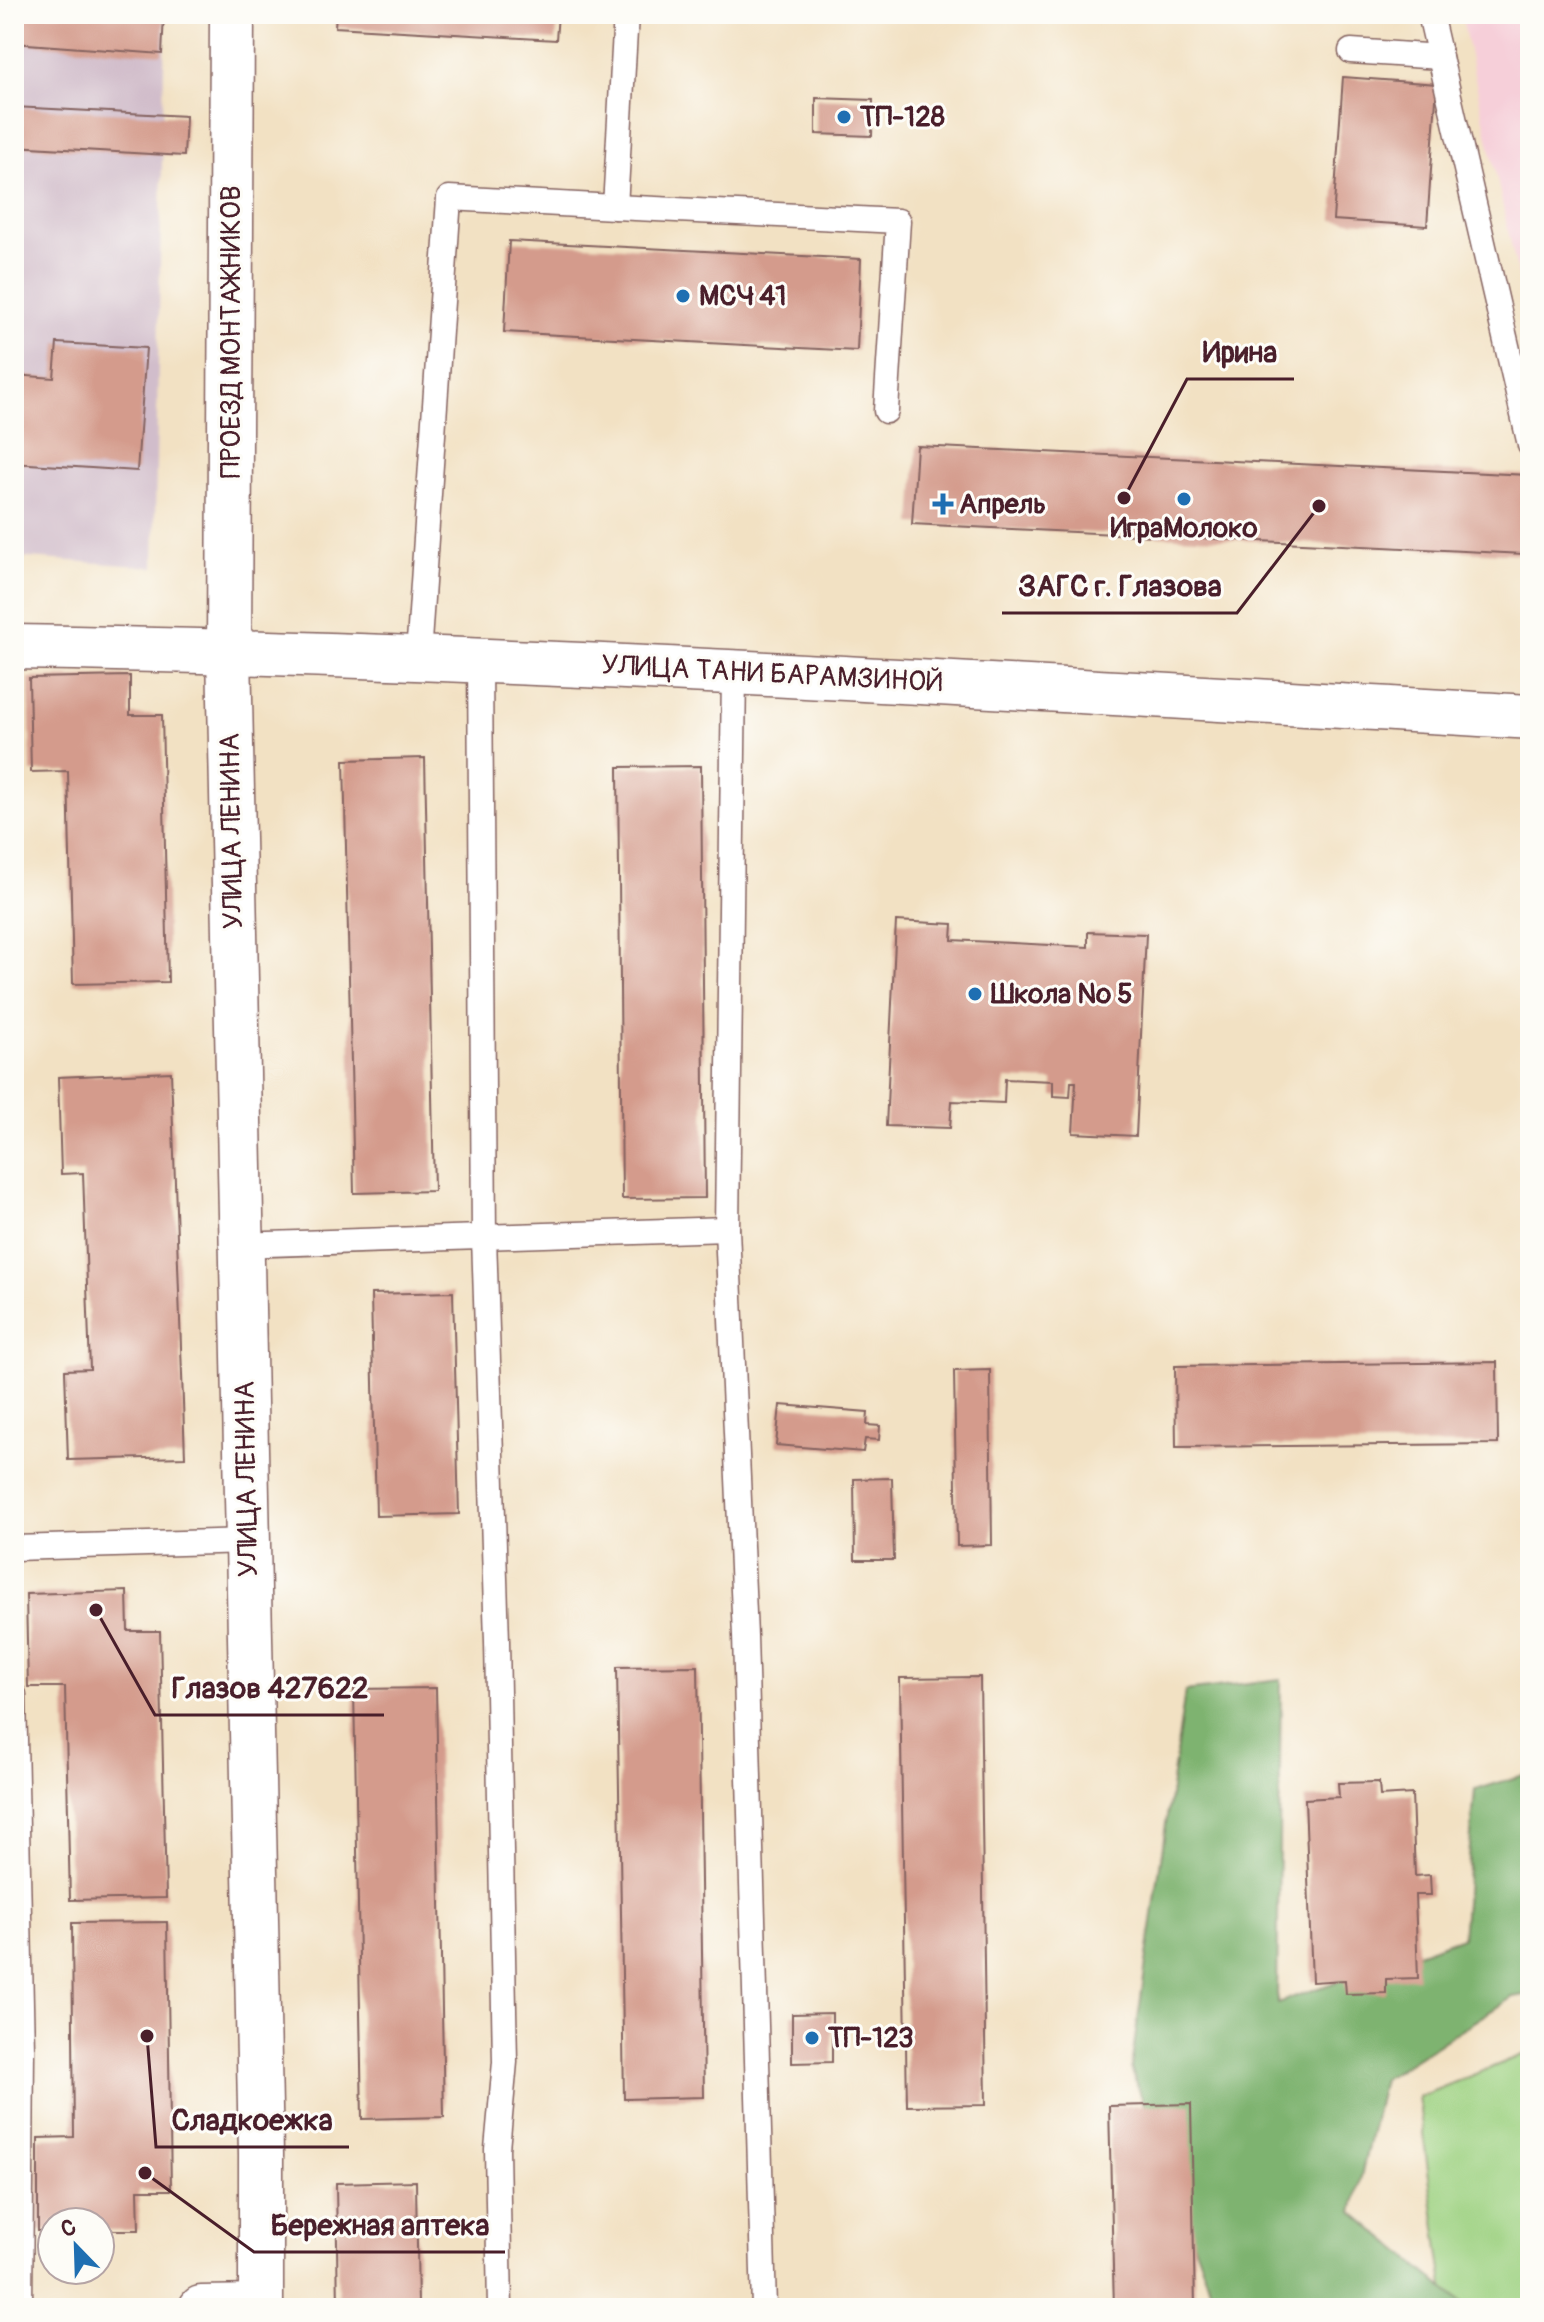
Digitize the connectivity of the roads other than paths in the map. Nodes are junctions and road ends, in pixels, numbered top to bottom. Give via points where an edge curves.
1 (232, 14) edge
2 (626, 14) edge
3 (1430, 14) edge
4 (1351, 51) dead end
5 (1440, 57) junction
6 (615, 207) junction
7 (886, 411) dead end
8 (1530, 445) edge
9 (14, 647) edge
10 (229, 651) junction
11 (418, 657) junction
12 (480, 659) junction
13 (734, 672) junction
14 (1530, 717) edge
15 (727, 1229) junction
16 (484, 1237) junction
17 (241, 1245) junction
18 (248, 1541) junction
19 (14, 1548) edge
20 (14, 1695) edge
21 (18, 2049) edge
22 (261, 2307) edge
23 (20, 2308) edge
24 (201, 2308) edge
25 (500, 2308) edge
26 (764, 2308) edge

1 - 10 street, ПРОЕЗД МОНТАЖНИКОВ
2 - 6 lane
3 - 5 lane
4 - 5 lane
5 - 8 lane
6 - 7 lane via 898,221
6 - 11 lane via 449,198
9 - 10 street, УЛИЦА ТАНИ БАРАМЗИНОЙ
10 - 11 street, УЛИЦА ТАНИ БАРАМЗИНОЙ
10 - 17 street, УЛИЦА ЛЕНИНА
11 - 12 street, УЛИЦА ТАНИ БАРАМЗИНОЙ
12 - 13 street, УЛИЦА ТАНИ БАРАМЗИНОЙ
12 - 16 lane
13 - 14 street, УЛИЦА ТАНИ БАРАМЗИНОЙ
13 - 15 lane
15 - 16 lane
15 - 26 lane via 745,1636
16 - 17 lane
16 - 25 lane via 505,2062 497,2149
17 - 18 street, УЛИЦА ЛЕНИНА
18 - 19 lane
18 - 22 street, УЛИЦА ЛЕНИНА
20 - 21 lane
21 - 23 lane
22 - 24 street

